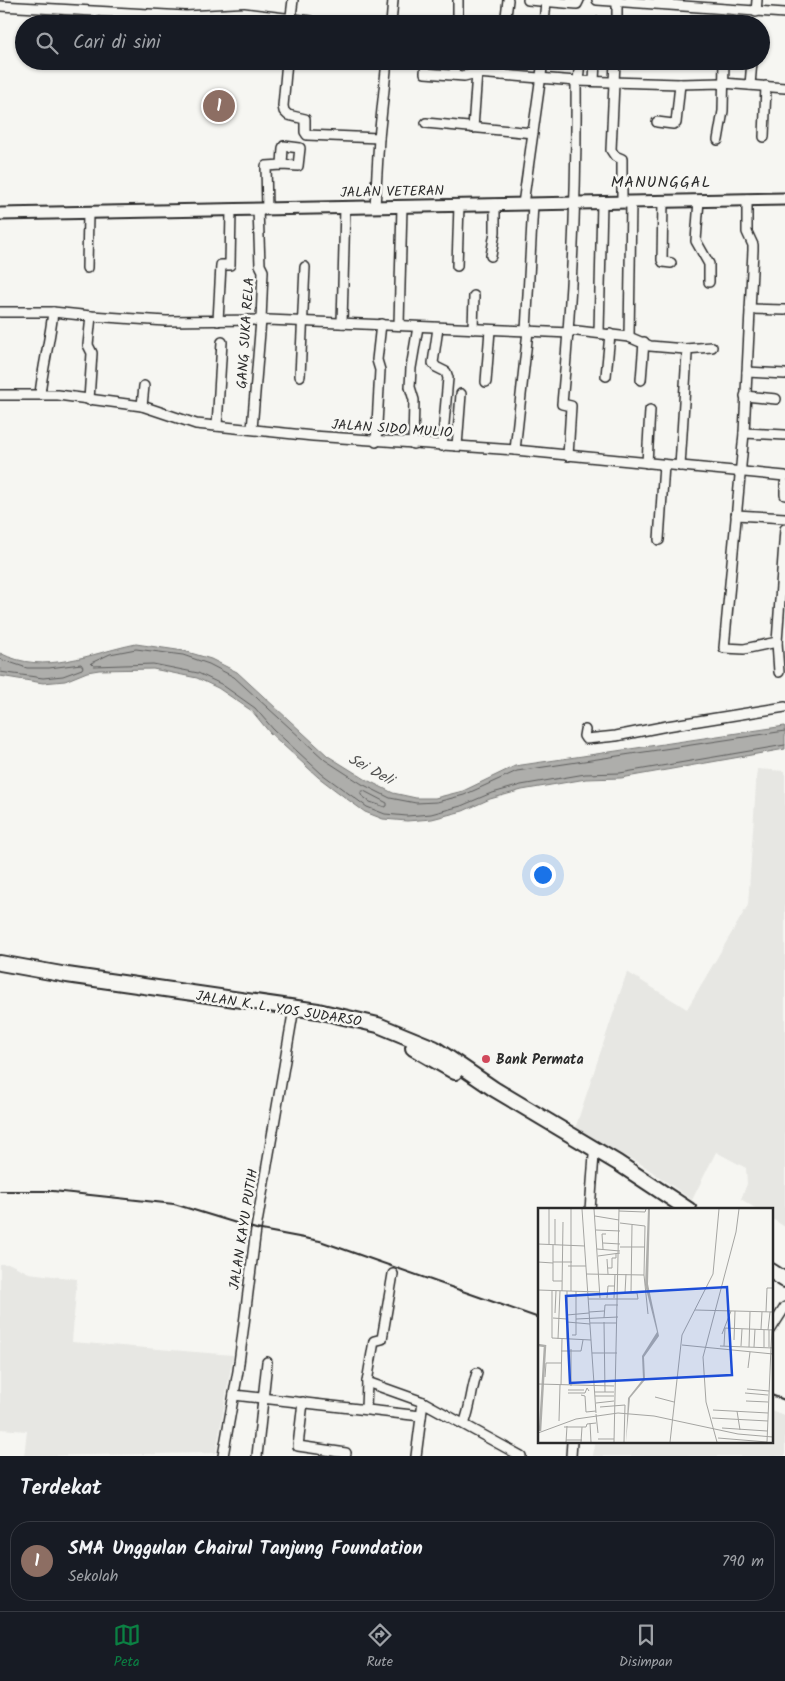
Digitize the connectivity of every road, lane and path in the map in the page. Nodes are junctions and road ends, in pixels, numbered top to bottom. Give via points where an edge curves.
1 (293, 0) edge
2 (393, 0) edge
3 (458, 0) edge
4 (508, 0) edge
5 (528, 0) edge
6 (579, 0) edge
7 (597, 0) edge
8 (757, 0) edge
9 (546, 1) edge
10 (617, 1) edge
11 (638, 1) edge
12 (670, 3) edge
13 (63, 5) edge
14 (0, 6) edge
15 (756, 12) junction
16 (785, 13) edge
17 (175, 15) edge
18 (205, 15) edge
19 (256, 15) edge
20 (291, 15) edge
21 (392, 15) edge
22 (458, 15) edge
23 (506, 15) edge
24 (545, 15) edge
25 (617, 15) edge
26 (286, 70) edge
27 (386, 70) edge
28 (425, 70) edge
29 (454, 70) edge
30 (481, 70) edge
31 (502, 70) edge
32 (542, 70) edge
33 (579, 70) edge
34 (595, 70) edge
35 (616, 70) edge
36 (724, 70) edge
37 (751, 70) edge
38 (480, 74) junction
39 (454, 75) junction
40 (502, 75) junction
41 (541, 79) junction
42 (577, 81) junction
43 (594, 81) junction
44 (615, 82) junction
45 (723, 83) junction
46 (680, 84) junction
47 (750, 85) junction
48 (766, 86) junction
49 (785, 88) edge
50 (657, 122) dead end
51 (426, 123) dead end
52 (473, 128) junction
53 (533, 133) junction
54 (764, 137) dead end
55 (379, 138) junction
56 (718, 140) dead end
57 (282, 165) dead end
58 (747, 199) junction
59 (785, 199) edge
60 (698, 200) junction
61 (663, 201) junction
62 (602, 202) junction
63 (626, 202) junction
64 (575, 203) junction
65 (495, 204) junction
66 (528, 204) junction
67 (459, 205) junction
68 (402, 206) junction
69 (345, 207) junction
70 (375, 207) junction
71 (263, 209) junction
72 (231, 210) junction
73 (88, 213) junction
74 (0, 214) edge
75 (491, 256) dead end
76 (672, 263) dead end
77 (457, 266) dead end
78 (87, 268) dead end
79 (305, 268) dead end
80 (709, 282) dead end
81 (474, 296) dead end
82 (750, 309) junction
83 (785, 310) edge
84 (0, 312) edge
85 (53, 312) junction
86 (91, 316) junction
87 (261, 320) junction
88 (218, 321) junction
89 (302, 322) junction
90 (342, 323) junction
91 (381, 324) junction
92 (399, 325) junction
93 (418, 327) junction
94 (438, 328) junction
95 (473, 329) junction
96 (490, 330) junction
97 (527, 331) junction
98 (569, 331) junction
99 (598, 332) junction
100 (610, 334) junction
101 (629, 337) junction
102 (222, 342) dead end
103 (644, 342) junction
104 (712, 347) dead end
105 (684, 349) junction
106 (747, 372) junction
107 (785, 374) edge
108 (300, 376) dead end
109 (606, 376) dead end
110 (641, 380) dead end
111 (486, 382) dead end
112 (144, 386) dead end
113 (40, 394) junction
114 (461, 394) dead end
115 (0, 395) edge
116 (745, 396) junction
117 (776, 399) dead end
118 (89, 400) junction
119 (142, 406) junction
120 (650, 410) dead end
121 (217, 426) junction
122 (252, 429) junction
123 (744, 432) junction
124 (785, 435) edge
125 (376, 442) junction
126 (413, 444) junction
127 (442, 446) junction
128 (457, 446) junction
129 (515, 450) junction
130 (568, 456) junction
131 (647, 463) junction
132 (664, 464) junction
133 (680, 466) junction
134 (741, 472) junction
135 (785, 476) edge
136 (785, 484) edge
137 (785, 495) edge
138 (736, 514) junction
139 (785, 518) edge
140 (785, 535) edge
141 (659, 540) dead end
142 (782, 590) edge
143 (777, 642) junction
144 (779, 672) dead end
145 (785, 707) edge
146 (585, 730) dead end
147 (0, 963) edge
148 (0, 971) edge
149 (294, 1012) junction
150 (596, 1153) junction
151 (590, 1208) edge
152 (676, 1208) edge
153 (686, 1208) edge
154 (772, 1264) edge
155 (772, 1272) edge
156 (785, 1272) edge
157 (393, 1274) dead end
158 (785, 1280) edge
159 (785, 1306) edge
160 (772, 1328) edge
161 (267, 1362) dead end
162 (477, 1373) dead end
163 (367, 1382) junction
164 (234, 1395) junction
165 (262, 1398) junction
166 (303, 1402) junction
167 (423, 1402) junction
168 (366, 1409) junction
169 (421, 1416) junction
170 (464, 1424) junction
171 (346, 1453) dead end
172 (223, 1456) edge
173 (257, 1456) edge
174 (416, 1456) edge
175 (521, 1456) edge

1 - 20 street
2 - 21 street
3 - 22 street
4 - 23 street
5 - 9 street
6 - 9 street via 578,4
7 - 10 street
8 - 15 street
9 - 24 street
10 - 11 street
10 - 25 street
11 - 12 street
12 - 15 street
13 - 14 street
13 - 17 street
15 - 16 street
18 - 19 street
26 - 55 street via 283,109 288,115 305,119 307,135
27 - 55 street
28 - 39 street via 425,73
29 - 39 street
30 - 38 street
31 - 40 street
32 - 41 street
33 - 42 street
34 - 43 street
35 - 44 street
36 - 45 street
37 - 47 street
38 - 39 street
38 - 40 street
38 - 52 street
40 - 41 street
41 - 42 street
41 - 53 street
42 - 43 street
42 - 64 street
43 - 44 street
44 - 46 street
44 - 63 street via 611,150 622,159
45 - 46 street
45 - 47 street
45 - 56 street
46 - 50 street via 676,123
47 - 48 street
48 - 49 street
48 - 54 street
51 - 52 street
52 - 53 street
53 - 66 street
55 - 70 street
57 - 71 street, GANG SUKA RELA via 266,166
58 - 59 main road, JALAN VETERAN
58 - 60 main road, JALAN VETERAN
58 - 82 street via 747,232 753,245
60 - 61 main road, JALAN VETERAN
60 - 80 street via 696,241 709,264
61 - 63 main road, JALAN VETERAN
61 - 76 street via 662,260
62 - 63 main road, JALAN VETERAN
62 - 64 main road, JALAN VETERAN
62 - 99 street
63 - 101 street
64 - 66 main road, JALAN VETERAN
64 - 98 street
65 - 66 main road, JALAN VETERAN
65 - 67 main road, JALAN VETERAN
65 - 75 street
66 - 97 street
67 - 68 main road, JALAN VETERAN
67 - 77 street
68 - 70 main road, JALAN VETERAN
68 - 92 street
69 - 70 main road, JALAN VETERAN
69 - 71 main road, JALAN VETERAN
69 - 90 street
71 - 72 main road, JALAN VETERAN
71 - 87 street, GANG SUKA RELA
72 - 73 main road, JALAN VETERAN
72 - 88 street via 230,265 221,265
73 - 74 main road, JALAN VETERAN
73 - 78 street
79 - 89 street
81 - 95 street
82 - 83 street
82 - 106 street
84 - 85 street
85 - 86 street
85 - 113 street
86 - 88 street
86 - 118 street
87 - 88 street
87 - 89 street
87 - 122 street, GANG SUKA RELA
89 - 90 street
89 - 108 street
90 - 91 street
91 - 92 street
91 - 125 street
92 - 93 street
93 - 94 street
93 - 126 street via 410,387 414,400
94 - 95 street
94 - 127 street via 434,363 446,372 448,378
95 - 96 street
96 - 97 street
96 - 111 street
97 - 98 street
97 - 129 street
98 - 99 street
98 - 130 street via 562,404 571,406
99 - 100 street
100 - 101 street
100 - 109 street
101 - 103 street
102 - 121 street
103 - 105 street via 650,346
103 - 110 street
104 - 105 street
105 - 133 street via 687,354
106 - 107 street
106 - 116 street
112 - 119 street
113 - 115 street, JALAN SIDO MULIO
113 - 118 street, JALAN SIDO MULIO
114 - 128 street
116 - 117 street
116 - 123 street
118 - 119 street, JALAN SIDO MULIO
119 - 121 street, JALAN SIDO MULIO via 196,424
120 - 131 street
121 - 122 street, JALAN SIDO MULIO
122 - 125 street, JALAN SIDO MULIO
123 - 124 street
123 - 134 street
125 - 126 street, JALAN SIDO MULIO
126 - 127 street, JALAN SIDO MULIO
127 - 128 street, JALAN SIDO MULIO
128 - 129 street, JALAN SIDO MULIO
129 - 130 street, JALAN SIDO MULIO
130 - 131 street, JALAN SIDO MULIO
131 - 132 street, JALAN SIDO MULIO
132 - 133 street, JALAN SIDO MULIO
132 - 141 street
133 - 134 street, JALAN SIDO MULIO
134 - 135 street, JALAN SIDO MULIO
134 - 138 street
136 - 137 street
138 - 139 street
138 - 143 street via 724,648 744,649
140 - 142 street
142 - 143 street
143 - 144 street
145 - 146 street via 616,736 586,738
147 - 149 highway, JALAN K. L. YOS SUDARSO
148 - 149 highway, JALAN K. L. YOS SUDARSO via 258,1012
149 - 150 highway, JALAN K. L. YOS SUDARSO via 400,1041
149 - 164 street, JALAN KAYU PUTIH via 256,1229
150 - 151 street
150 - 152 highway, JALAN K. L. YOS SUDARSO
150 - 153 highway, JALAN K. L. YOS SUDARSO
154 - 156 highway
155 - 158 highway
157 - 163 street via 382,1340 374,1341
159 - 160 street
161 - 165 street
162 - 170 street
163 - 167 street
163 - 168 street
164 - 165 street
164 - 172 street, JALAN KAYU PUTIH
165 - 166 street
165 - 173 street
166 - 168 street
166 - 171 street via 299,1447
167 - 169 street
167 - 170 street
168 - 169 street
169 - 174 street
170 - 175 street

